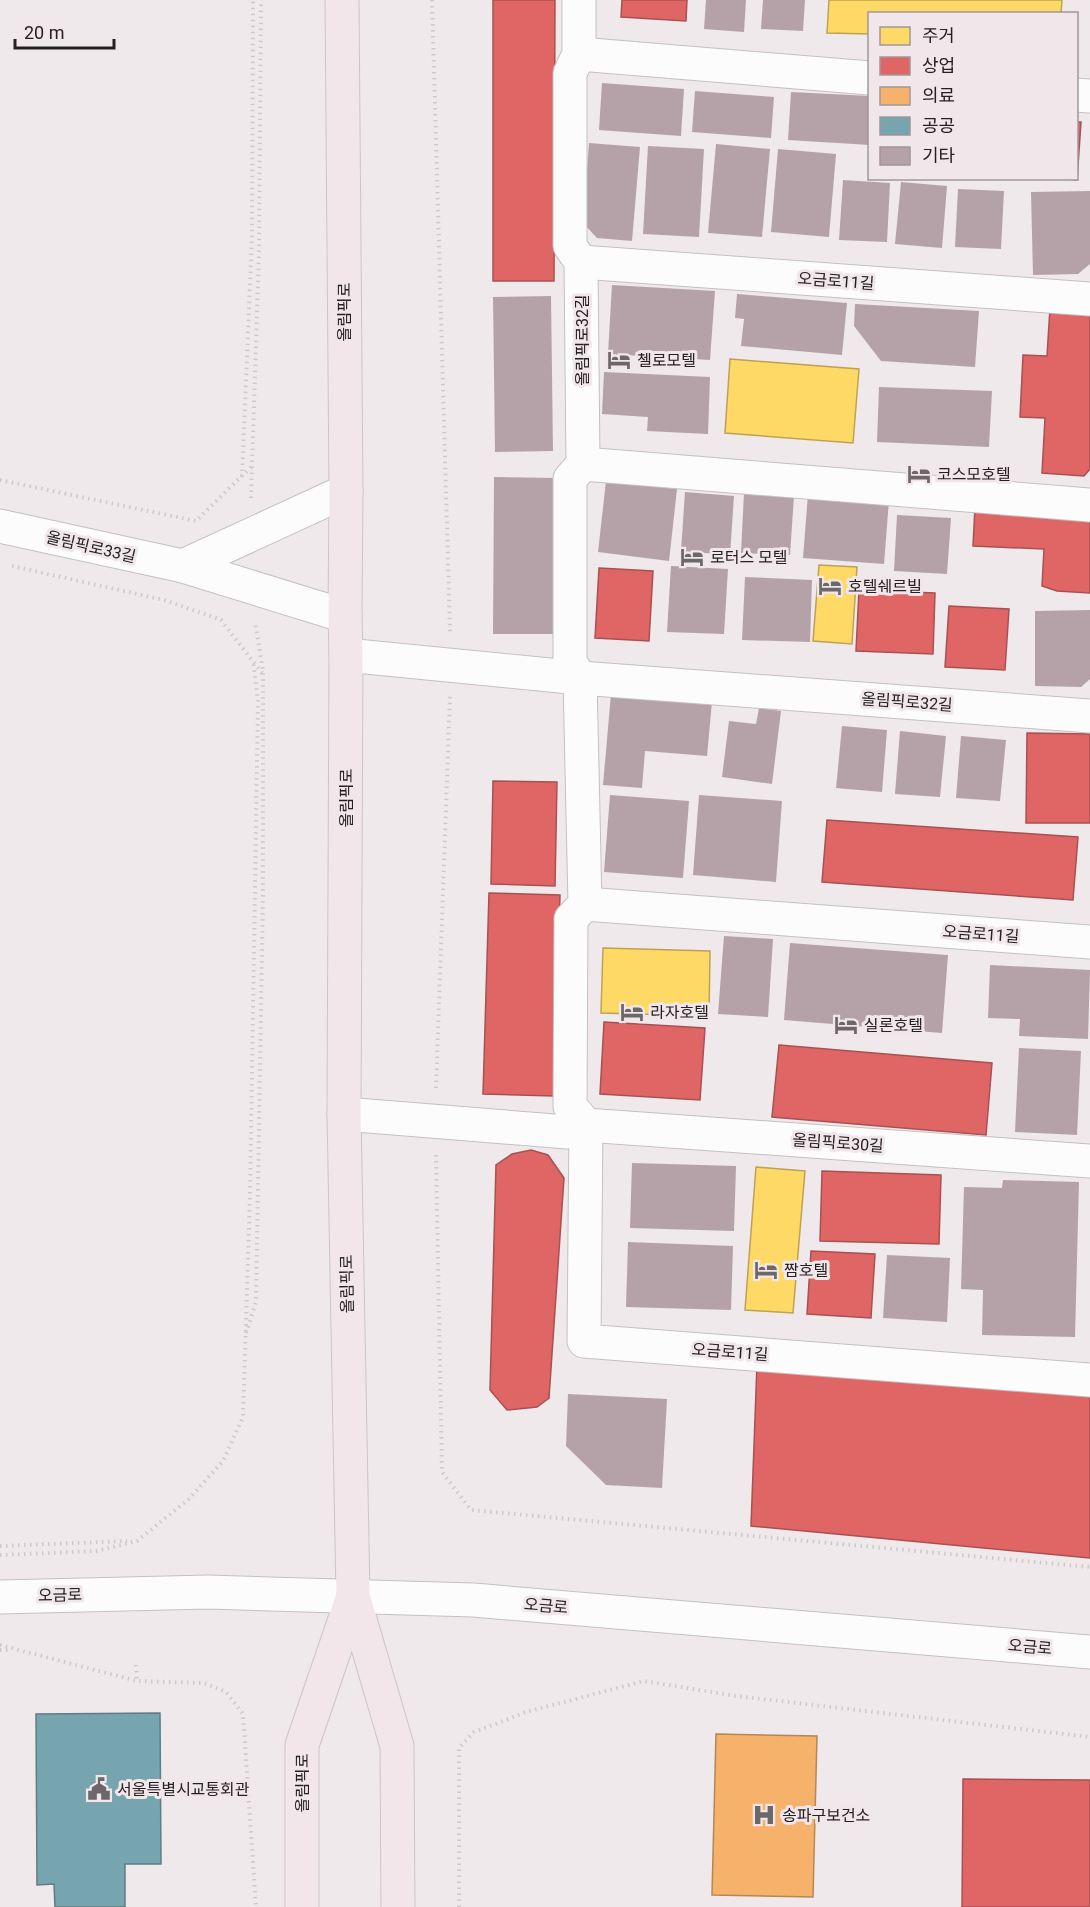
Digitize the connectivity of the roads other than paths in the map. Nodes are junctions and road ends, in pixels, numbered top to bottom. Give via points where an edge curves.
1 (342, 0) edge
2 (579, 0) edge
3 (579, 54) junction
4 (868, 78) edge
5 (581, 262) junction
6 (1090, 299) edge
7 (583, 464) junction
8 (346, 491) junction
9 (1090, 505) edge
10 (0, 526) edge
11 (183, 566) junction
12 (345, 616) junction
13 (346, 655) junction
14 (580, 678) junction
15 (1090, 716) edge
16 (585, 904) junction
17 (1090, 942) edge
18 (344, 1114) junction
19 (586, 1125) junction
20 (1090, 1161) edge
21 (1090, 1380) edge
22 (353, 1596) junction
23 (0, 1597) edge
24 (1090, 1652) edge
25 (302, 1907) edge
26 (398, 1907) edge

1 - 8 main road, 올림픽로
2 - 3 street, 올림픽로32길
3 - 4 street
3 - 5 street, 올림픽로32길 via 570,73 570,246
5 - 6 street, 오금로11길
5 - 7 street, 올림픽로32길
7 - 9 street
7 - 14 street, 올림픽로32길 via 570,479 570,662
8 - 11 street
8 - 12 main road, 올림픽로
10 - 11 street, 올림픽로33길
11 - 12 street, 올림픽로33길
12 - 13 main road, 올림픽로
13 - 14 street, 올림픽로32길
13 - 18 main road, 올림픽로
14 - 15 street, 올림픽로32길
14 - 16 street
16 - 17 street, 오금로11길
16 - 19 street via 571,919 570,1106
18 - 19 street, 올림픽로30길 via 567,1132
18 - 22 main road, 올림픽로
19 - 20 street, 올림픽로30길
19 - 21 street, 오금로11길 via 585,1341
22 - 23 street, 오금로 via 208,1592
22 - 24 street, 오금로 via 473,1600
22 - 25 main road, 올림픽로 via 302,1745
22 - 26 main road, 올림픽로 via 398,1746

